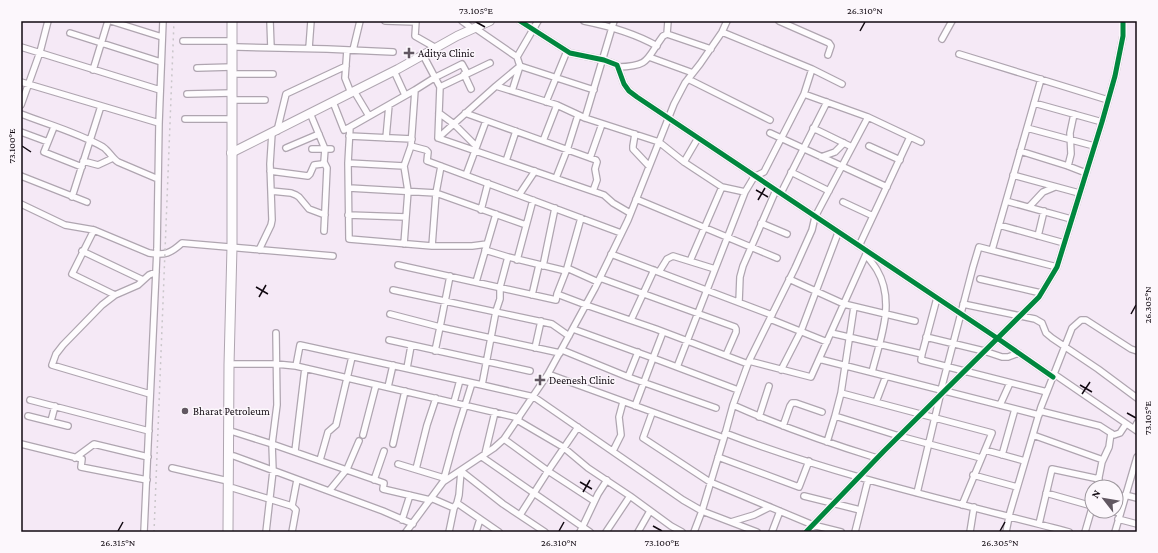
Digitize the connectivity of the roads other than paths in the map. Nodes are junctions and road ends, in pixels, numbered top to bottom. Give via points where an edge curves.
1 (48, 21) edge
2 (110, 21) edge
3 (163, 21) edge
4 (232, 21) edge
5 (237, 21) edge
6 (270, 21) edge
7 (311, 21) edge
8 (360, 21) edge
9 (385, 21) edge
10 (462, 21) edge
11 (490, 21) edge
12 (520, 21) edge
13 (538, 21) edge
14 (584, 21) edge
15 (614, 21) edge
16 (668, 21) edge
17 (727, 21) edge
18 (779, 21) edge
19 (952, 21) edge
20 (1123, 21) edge
21 (416, 22) edge
22 (474, 28) junction
23 (533, 29) junction
24 (612, 29) junction
25 (722, 32) junction
26 (70, 33) dead end
27 (667, 34) junction
28 (162, 37) junction
29 (942, 39) dead end
30 (183, 41) dead end
31 (101, 44) junction
32 (234, 44) junction
33 (657, 46) junction
34 (21, 48) edge
35 (271, 48) junction
36 (309, 48) junction
37 (436, 48) junction
38 (711, 49) junction
39 (350, 50) junction
40 (567, 51) junction
41 (40, 52) junction
42 (394, 52) dead end
43 (958, 54) dead end
44 (423, 55) junction
45 (828, 55) dead end
46 (517, 57) junction
47 (649, 57) junction
48 (604, 60) junction
49 (161, 62) junction
50 (490, 63) dead end
51 (346, 66) junction
52 (520, 66) junction
53 (618, 67) junction
54 (197, 68) dead end
55 (812, 69) junction
56 (93, 70) junction
57 (234, 70) junction
58 (394, 71) junction
59 (693, 73) junction
60 (273, 74) dead end
61 (466, 74) junction
62 (434, 78) junction
63 (556, 78) junction
64 (688, 79) junction
65 (1041, 79) junction
66 (21, 82) edge
67 (29, 84) junction
68 (842, 84) dead end
69 (496, 86) junction
70 (440, 87) junction
71 (471, 89) dead end
72 (160, 90) junction
73 (415, 90) junction
74 (594, 90) junction
75 (512, 91) junction
76 (353, 92) junction
77 (187, 94) dead end
78 (804, 94) junction
79 (234, 96) junction
80 (405, 96) junction
81 (265, 100) dead end
82 (1108, 100) junction
83 (333, 102) junction
84 (546, 102) junction
85 (826, 102) junction
86 (1034, 103) junction
87 (21, 105) edge
88 (389, 105) junction
89 (557, 105) junction
90 (101, 106) junction
91 (310, 113) junction
92 (439, 113) junction
93 (465, 113) junction
94 (21, 114) edge
95 (1074, 114) junction
96 (578, 115) junction
97 (369, 116) junction
98 (868, 117) junction
99 (585, 118) junction
100 (669, 118) junction
101 (185, 119) dead end
102 (232, 119) junction
103 (770, 120) dead end
104 (486, 121) junction
105 (1102, 122) junction
106 (159, 123) junction
107 (454, 124) junction
108 (602, 124) junction
109 (54, 127) junction
110 (350, 127) junction
111 (813, 128) junction
112 (1027, 128) junction
113 (516, 131) junction
114 (21, 132) edge
115 (275, 132) junction
116 (770, 133) dead end
117 (319, 134) junction
118 (635, 134) junction
119 (349, 136) junction
120 (910, 137) junction
121 (386, 138) junction
122 (438, 138) junction
123 (698, 138) junction
124 (781, 138) junction
125 (412, 139) junction
126 (90, 140) junction
127 (1070, 140) junction
128 (543, 141) junction
129 (48, 142) junction
130 (659, 142) junction
131 (921, 142) dead end
132 (844, 143) junction
133 (411, 146) junction
134 (869, 146) dead end
135 (1094, 146) junction
136 (852, 147) junction
137 (286, 148) dead end
138 (475, 148) junction
139 (312, 149) dead end
140 (325, 149) junction
141 (331, 149) dead end
142 (803, 149) junction
143 (567, 150) junction
144 (1020, 151) junction
145 (234, 152) junction
146 (821, 157) junction
147 (113, 158) junction
148 (590, 158) junction
149 (900, 160) junction
150 (506, 161) junction
151 (324, 162) junction
152 (684, 162) junction
153 (348, 163) junction
154 (82, 164) junction
155 (404, 166) junction
156 (441, 166) junction
157 (649, 166) junction
158 (1068, 166) junction
159 (841, 167) junction
160 (270, 171) junction
161 (535, 171) junction
162 (791, 172) junction
163 (1086, 173) junction
164 (466, 175) junction
165 (1013, 175) junction
166 (21, 176) edge
167 (754, 177) junction
168 (556, 178) junction
169 (158, 179) junction
170 (488, 183) junction
171 (722, 187) junction
172 (887, 187) junction
173 (1055, 187) junction
174 (348, 188) junction
175 (272, 191) junction
176 (408, 191) junction
177 (593, 191) junction
178 (778, 191) junction
179 (829, 191) junction
180 (745, 192) junction
181 (436, 193) junction
182 (1079, 194) junction
183 (519, 195) junction
184 (72, 196) junction
185 (636, 199) junction
186 (533, 200) junction
187 (1006, 201) junction
188 (87, 202) dead end
189 (843, 202) dead end
190 (21, 204) edge
191 (1028, 207) junction
192 (555, 208) junction
193 (481, 210) junction
194 (1044, 211) junction
195 (630, 213) junction
196 (496, 214) junction
197 (325, 215) junction
198 (348, 215) junction
199 (873, 216) junction
200 (406, 217) junction
201 (815, 217) junction
202 (580, 218) junction
203 (1071, 219) junction
204 (762, 223) junction
205 (526, 225) junction
206 (999, 225) junction
207 (705, 228) junction
208 (94, 230) junction
209 (324, 231) dead end
210 (621, 233) junction
211 (838, 233) junction
212 (787, 234) dead end
213 (1038, 236) junction
214 (728, 237) junction
215 (1064, 243) junction
216 (404, 244) junction
217 (432, 246) junction
218 (859, 246) junction
219 (486, 247) junction
220 (751, 247) junction
221 (234, 248) junction
222 (259, 250) junction
223 (992, 250) junction
224 (82, 251) junction
225 (867, 253) junction
226 (611, 254) junction
227 (156, 255) junction
228 (333, 256) dead end
229 (508, 258) junction
230 (777, 258) dead end
231 (517, 260) junction
232 (690, 261) junction
233 (398, 265) dead end
234 (541, 265) junction
235 (1057, 267) junction
236 (566, 269) junction
237 (715, 269) junction
238 (656, 271) junction
239 (156, 272) junction
240 (450, 276) junction
241 (789, 279) junction
242 (980, 279) dead end
243 (143, 280) junction
244 (599, 280) junction
245 (476, 282) junction
246 (500, 287) junction
247 (393, 290) dead end
248 (707, 290) junction
249 (816, 292) junction
250 (1041, 293) junction
251 (115, 294) junction
252 (557, 294) junction
253 (642, 294) junction
254 (532, 295) junction
255 (937, 298) junction
256 (445, 300) junction
257 (739, 302) junction
258 (844, 304) junction
259 (963, 304) junction
260 (586, 305) junction
261 (854, 307) junction
262 (496, 311) junction
263 (390, 314) dead end
264 (698, 314) junction
265 (886, 314) junction
266 (961, 314) junction
267 (1020, 316) junction
268 (771, 317) junction
269 (631, 320) junction
270 (915, 320) dead end
271 (541, 321) junction
272 (440, 326) junction
273 (573, 329) junction
274 (801, 331) junction
275 (663, 332) junction
276 (276, 333) dead end
277 (831, 333) junction
278 (569, 336) junction
279 (491, 337) junction
280 (850, 337) junction
281 (926, 337) junction
282 (997, 338) junction
283 (389, 340) dead end
284 (687, 340) junction
285 (826, 342) junction
286 (879, 344) junction
287 (953, 344) junction
288 (412, 346) junction
289 (536, 348) junction
290 (1064, 348) junction
291 (435, 351) junction
292 (984, 351) junction
293 (1137, 351) edge
294 (561, 352) junction
295 (638, 352) junction
296 (1019, 353) junction
297 (922, 354) junction
298 (352, 356) junction
299 (726, 356) junction
300 (653, 358) junction
301 (819, 359) junction
302 (487, 362) junction
303 (749, 363) junction
304 (234, 364) junction
305 (276, 364) junction
306 (393, 365) junction
307 (296, 366) junction
308 (846, 366) junction
309 (677, 367) junction
310 (947, 367) junction
311 (304, 368) junction
312 (407, 368) junction
313 (781, 370) junction
314 (530, 371) dead end
315 (964, 371) junction
316 (872, 372) junction
317 (548, 374) junction
318 (886, 376) junction
319 (1053, 376) junction
320 (628, 377) junction
321 (347, 378) junction
322 (460, 380) junction
323 (472, 383) junction
324 (644, 383) junction
325 (1010, 383) junction
326 (376, 385) junction
327 (482, 385) junction
328 (769, 386) dead end
329 (388, 387) junction
330 (738, 390) junction
331 (406, 391) junction
332 (942, 392) junction
333 (1047, 392) junction
334 (841, 393) junction
335 (150, 394) junction
336 (534, 397) junction
337 (436, 398) junction
338 (1137, 398) edge
339 (30, 400) dead end
340 (454, 402) junction
341 (623, 402) junction
342 (876, 402) junction
343 (733, 405) junction
344 (1000, 405) junction
345 (55, 406) junction
346 (465, 406) junction
347 (635, 406) junction
348 (716, 408) dead end
349 (1016, 409) junction
350 (495, 412) junction
351 (822, 412) dead end
352 (652, 413) junction
353 (1039, 413) junction
354 (921, 414) junction
355 (28, 416) dead end
356 (835, 416) junction
357 (759, 417) junction
358 (935, 418) junction
359 (518, 419) junction
360 (50, 421) junction
361 (1137, 423) edge
362 (1126, 424) junction
363 (68, 426) dead end
364 (783, 426) junction
365 (578, 427) junction
366 (1135, 430) edge
367 (149, 431) junction
368 (234, 432) junction
369 (1111, 433) junction
370 (363, 435) dead end
371 (725, 435) junction
372 (1033, 435) junction
373 (899, 436) junction
374 (504, 439) junction
375 (358, 441) dead end
376 (827, 442) junction
377 (21, 444) edge
378 (272, 444) junction
379 (393, 444) dead end
380 (928, 444) junction
381 (564, 448) junction
382 (985, 450) junction
383 (295, 451) junction
384 (384, 451) dead end
385 (612, 451) junction
386 (1002, 455) junction
387 (148, 456) junction
388 (234, 456) junction
389 (484, 456) junction
390 (718, 457) junction
391 (1137, 457) edge
392 (75, 458) junction
393 (877, 458) junction
394 (980, 458) junction
395 (320, 460) junction
396 (1103, 460) junction
397 (809, 461) junction
398 (1025, 461) junction
399 (398, 464) dead end
400 (172, 468) dead end
401 (347, 469) junction
402 (416, 470) junction
403 (273, 471) junction
404 (461, 471) junction
405 (548, 471) junction
406 (974, 475) junction
407 (858, 477) junction
408 (1099, 479) joint
409 (147, 480) junction
410 (297, 480) junction
411 (374, 480) junction
412 (443, 480) junction
413 (607, 480) junction
414 (868, 480) junction
415 (710, 482) junction
416 (231, 484) junction
417 (1017, 487) junction
418 (329, 492) junction
419 (534, 493) junction
420 (917, 493) junction
421 (1046, 493) junction
422 (410, 495) junction
423 (1125, 495) junction
424 (630, 496) junction
425 (804, 496) dead end
426 (1124, 498) edge
427 (1137, 498) edge
428 (269, 499) junction
429 (430, 499) junction
430 (594, 501) junction
431 (833, 504) junction
432 (962, 505) junction
433 (1084, 505) edge
434 (292, 506) junction
435 (456, 506) junction
436 (770, 507) junction
437 (974, 507) junction
438 (860, 510) junction
439 (650, 511) junction
440 (702, 511) junction
441 (780, 511) junction
442 (520, 515) junction
443 (1009, 516) junction
444 (1124, 518) edge
445 (480, 519) junction
446 (1089, 519) edge
447 (1118, 519) edge
448 (402, 520) junction
449 (730, 522) junction
450 (413, 524) junction
451 (1039, 524) junction
452 (1137, 524) edge
453 (813, 525) junction
454 (670, 529) edge
455 (581, 530) edge
456 (748, 530) edge
457 (144, 532) edge
458 (228, 532) edge
459 (233, 532) edge
460 (266, 532) edge
461 (292, 532) edge
462 (406, 532) edge
463 (450, 532) edge
464 (476, 532) edge
465 (499, 532) edge
466 (544, 532) edge
467 (590, 532) edge
468 (606, 532) edge
469 (638, 532) edge
470 (682, 532) edge
471 (694, 532) edge
472 (757, 532) edge
473 (772, 532) edge
474 (806, 532) edge
475 (841, 532) edge
476 (855, 532) edge
477 (970, 532) edge
478 (1006, 532) edge
479 (1069, 532) edge
480 (1086, 532) edge
481 (1115, 532) edge

1 - 41 street
2 - 28 street
2 - 31 street
3 - 28 street
4 - 32 main road
5 - 32 main road
6 - 35 street
7 - 36 street
8 - 39 street
9 - 21 street
10 - 22 street
11 - 22 street
12 - 23 street
13 - 23 street
14 - 24 street
15 - 24 street
16 - 27 street
17 - 25 street
18 - 45 street via 829,43 831,47
19 - 29 street
20 - 82 street via 1123,36
21 - 37 street via 415,36
22 - 37 street
22 - 46 street
23 - 40 street
23 - 46 street
24 - 33 street via 640,37
24 - 48 street
25 - 38 street
25 - 55 street
26 - 31 street
27 - 33 street
27 - 38 street
28 - 49 street
30 - 32 street
31 - 49 street
31 - 56 street
32 - 35 street
32 - 57 main road
33 - 47 street
34 - 41 street
35 - 36 street
36 - 39 street
37 - 44 street
38 - 59 street
39 - 42 street
39 - 51 street
40 - 48 street
40 - 63 street
41 - 56 street
41 - 67 street
43 - 65 street
44 - 58 street
44 - 62 street
46 - 52 street
47 - 53 street via 638,66
47 - 59 street
48 - 53 street
48 - 74 street
49 - 72 street
50 - 61 street
51 - 76 street via 345,78
51 - 115 street via 286,94
52 - 63 street
52 - 69 street
52 - 75 street
53 - 100 street via 629,91
54 - 57 street
55 - 68 street
55 - 78 street
56 - 72 street
57 - 60 street
57 - 79 main road
58 - 76 street
58 - 80 street
59 - 64 street
61 - 62 street via 462,64
61 - 70 street
61 - 71 street
62 - 70 street
62 - 73 street
63 - 74 street
63 - 84 street
64 - 100 street
64 - 103 street
65 - 82 street
65 - 86 street
66 - 67 street
67 - 87 street
67 - 90 street
69 - 75 street
69 - 93 street
70 - 92 street
72 - 106 street
73 - 80 street
73 - 125 street
74 - 99 street
75 - 84 street
76 - 83 street
76 - 97 street
77 - 79 street
78 - 85 street
78 - 124 street
79 - 81 street
79 - 102 main road
79 - 145 main road
80 - 88 street
82 - 105 street
83 - 91 street
83 - 110 street via 344,130
84 - 89 street
85 - 98 street
85 - 111 street
86 - 95 street
86 - 112 street
88 - 97 street
88 - 121 street
89 - 96 street
89 - 128 street
90 - 106 street
90 - 126 street
91 - 115 street
91 - 117 street
92 - 107 street
92 - 122 street
93 - 104 street
93 - 107 street
94 - 109 street
95 - 105 street
95 - 127 street
96 - 99 street
96 - 143 street
97 - 110 street
98 - 120 street
98 - 136 street
99 - 108 street
100 - 123 street
100 - 130 street
101 - 102 street
102 - 145 main road
104 - 113 street
104 - 138 street
105 - 135 street
106 - 169 street
107 - 122 street
107 - 138 street
108 - 118 street
108 - 148 street
109 - 126 street
109 - 129 street
110 - 119 street
111 - 132 street
111 - 142 street
112 - 127 street
112 - 144 street
113 - 128 street
113 - 150 street
114 - 129 street
115 - 145 street
115 - 160 street
116 - 124 street
117 - 137 street
117 - 140 street
118 - 130 street
118 - 157 street via 633,149
119 - 121 street
119 - 153 street
120 - 131 street
120 - 149 street
121 - 125 street
122 - 138 street
123 - 152 street
123 - 167 street
124 - 142 street
124 - 167 street via 764,172
125 - 133 street
126 - 147 street via 107,150
126 - 154 street
127 - 135 street
127 - 158 street via 1071,154
128 - 143 street
129 - 154 street via 44,152
130 - 152 street
130 - 157 street
132 - 136 street
132 - 146 street via 835,152
133 - 155 street
133 - 156 street via 426,150 428,162
134 - 149 street
135 - 163 street
136 - 159 street
138 - 150 street
138 - 164 street
139 - 140 street
140 - 141 street
140 - 151 street
142 - 146 street
142 - 162 street
143 - 148 street
143 - 168 street
144 - 158 street
144 - 165 street
145 - 221 main road
146 - 159 street
147 - 154 street via 98,165
147 - 169 street
148 - 177 street via 597,162 597,180
149 - 172 street
150 - 161 street
151 - 160 street via 314,165 308,176
151 - 197 street via 327,168
152 - 171 street
153 - 155 street
153 - 174 street
154 - 184 street
155 - 176 street
156 - 164 street
156 - 181 street
157 - 185 street
158 - 163 street
159 - 172 street
159 - 179 street
160 - 175 street
161 - 168 street
161 - 183 street
162 - 178 street
162 - 179 street
163 - 182 street
164 - 170 street
165 - 173 street
165 - 187 street
166 - 184 street
167 - 178 street
167 - 180 street
168 - 177 street
169 - 227 street
170 - 183 street
170 - 193 street
171 - 180 street
171 - 207 street
172 - 199 street
173 - 182 street
173 - 191 street via 1043,192
174 - 176 street
174 - 198 street
175 - 197 street via 296,195 309,209
175 - 222 street via 272,223
176 - 181 street
176 - 200 street
177 - 195 street via 606,196
178 - 201 street
178 - 204 street
179 - 201 street
180 - 214 street
181 - 193 street
181 - 217 street
182 - 203 street
183 - 186 street
184 - 188 street
185 - 195 street
185 - 207 street
186 - 192 street
186 - 205 street
187 - 191 street
187 - 206 street
189 - 199 street
190 - 208 street via 65,225
191 - 194 street
192 - 202 street
192 - 234 street
193 - 196 street
194 - 203 street
194 - 213 street
195 - 210 street
196 - 205 street
196 - 219 street
197 - 209 street
198 - 200 street
198 - 216 street via 350,240
199 - 218 street
200 - 216 street
201 - 211 street
201 - 241 street via 812,230
202 - 210 street
202 - 236 street
203 - 215 street
204 - 212 street
204 - 220 street
205 - 231 street
206 - 213 street
206 - 223 street
207 - 214 street
207 - 232 street
208 - 224 street
208 - 227 street
210 - 226 street
211 - 218 street
211 - 249 street
213 - 215 street
214 - 220 street
214 - 237 street
215 - 235 street
216 - 217 street
217 - 219 street
218 - 225 street
219 - 229 street
219 - 245 street
220 - 230 street
220 - 257 street via 741,271
221 - 222 street
221 - 227 street via 182,243 171,252
221 - 304 main road
221 - 416 main road via 229,364
222 - 228 street
223 - 235 street
223 - 259 street via 979,247
224 - 243 street
224 - 251 street via 72,274
225 - 255 street
225 - 258 street
225 - 265 street via 882,281
226 - 238 street
226 - 244 street
227 - 239 street
229 - 231 street
229 - 246 street
231 - 234 street
232 - 237 street
232 - 238 street via 671,256
233 - 240 street
234 - 236 street
234 - 254 street
235 - 250 street
236 - 244 street
236 - 252 street
237 - 248 street
238 - 248 street
238 - 253 street
239 - 243 street
239 - 335 street
240 - 245 street
240 - 256 street
241 - 249 street
241 - 268 street
242 - 250 street
243 - 251 street
244 - 253 street
244 - 260 street
245 - 246 street
246 - 254 street
246 - 262 street via 500,300
247 - 256 street
248 - 257 street
248 - 264 street
249 - 258 street
249 - 274 street
250 - 267 street
251 - 335 street via 63,345 52,365
252 - 254 street via 556,300
252 - 260 street
253 - 264 street
253 - 269 street
255 - 266 street
255 - 281 street
256 - 262 street
256 - 272 street
257 - 268 street
258 - 261 street
258 - 277 street
259 - 266 street
259 - 267 street
260 - 269 street
260 - 273 street
261 - 265 street
261 - 280 street
262 - 271 street
262 - 279 street
263 - 272 street
264 - 284 street
264 - 299 street via 736,329
265 - 270 street
265 - 286 street
266 - 282 street
266 - 287 street
267 - 282 street
267 - 290 street via 1041,322 1048,335
268 - 274 street
268 - 303 street
269 - 275 street
271 - 278 street via 552,324
271 - 289 street
272 - 279 street
272 - 291 street
273 - 278 street
273 - 295 street
274 - 285 street
274 - 313 street
275 - 284 street
275 - 300 street
276 - 305 street
277 - 280 street
277 - 285 street
278 - 294 street
279 - 289 street
279 - 302 street
280 - 286 street
280 - 308 street
281 - 287 street
281 - 297 street
282 - 292 street
282 - 296 street
283 - 288 street
284 - 299 street
284 - 309 street
285 - 301 street
286 - 297 street
286 - 316 street
287 - 292 street
287 - 310 street
288 - 291 street
288 - 312 street
289 - 294 street
290 - 293 street via 1072,328 1082,320
290 - 319 street
290 - 338 street
291 - 302 street
292 - 296 street via 1006,358
292 - 315 street
294 - 317 street
294 - 320 street
295 - 300 street
295 - 320 street
296 - 319 street
297 - 310 street via 920,360
298 - 306 street
298 - 307 street via 300,345
298 - 321 street
299 - 303 street
300 - 309 street
300 - 324 street
301 - 308 street
301 - 313 street via 811,377
302 - 314 street
302 - 327 street
303 - 313 street
303 - 330 street
304 - 305 street
304 - 368 main road
305 - 307 street
305 - 378 street via 277,405
306 - 312 street
306 - 329 street
307 - 311 street
308 - 316 street
308 - 334 street
309 - 330 street
310 - 315 street
310 - 332 street
311 - 321 street
311 - 383 street
312 - 322 street
315 - 325 street
315 - 332 street
316 - 318 street
317 - 336 street
317 - 341 street
318 - 332 street
318 - 342 street
319 - 333 street
319 - 362 street
320 - 324 street
321 - 326 street
321 - 395 street via 336,425 328,432
322 - 323 street
322 - 340 street
323 - 327 street
323 - 346 street
324 - 347 street
324 - 348 street
325 - 333 street
325 - 344 street
326 - 329 street
326 - 370 street
327 - 336 street
328 - 357 street
329 - 331 street
330 - 343 street
331 - 337 street
331 - 379 street
332 - 344 street
332 - 354 street
332 - 358 street
333 - 353 street
334 - 342 street
334 - 356 street
335 - 367 street
336 - 359 street
336 - 365 street
337 - 340 street
337 - 402 street
339 - 345 street
340 - 346 street
341 - 347 street
341 - 385 street via 619,417 621,435
342 - 354 street
343 - 357 street
343 - 371 street
344 - 349 street
345 - 360 street
345 - 367 street
346 - 350 street
346 - 412 street
347 - 352 street
349 - 353 street
349 - 386 street
350 - 359 street
350 - 389 street
351 - 364 street via 792,403
352 - 371 street
352 - 415 street via 643,438
353 - 369 street via 1100,426
353 - 372 street
354 - 358 street
354 - 373 street
355 - 360 street
356 - 373 street
356 - 376 street
357 - 364 street
358 - 380 street
358 - 382 street via 992,433
359 - 374 street
359 - 381 street
360 - 363 street
361 - 366 street
362 - 366 street
362 - 369 street via 1120,433
364 - 376 street
365 - 381 street
365 - 385 street
367 - 387 street
368 - 378 street
368 - 388 main road
369 - 396 street
371 - 390 street
371 - 397 street
372 - 396 street
372 - 398 street
373 - 380 street
373 - 393 street
374 - 389 street
374 - 405 street
375 - 401 street
376 - 393 street
377 - 392 street
378 - 383 street
378 - 403 street
380 - 394 street
380 - 420 street
381 - 405 street
381 - 413 street
382 - 386 street
382 - 394 street
383 - 395 street
384 - 411 street
385 - 440 street
386 - 398 street
387 - 392 street via 94,444
387 - 409 street
388 - 403 street
388 - 416 main road
389 - 404 street
389 - 419 street
390 - 397 street via 799,487
390 - 415 street
391 - 423 street
392 - 409 street via 82,459 81,467
393 - 407 street
394 - 406 street
395 - 401 street
396 - 408 street
397 - 407 street
398 - 417 street
399 - 402 street
400 - 416 street
401 - 411 street
401 - 418 street
402 - 412 street
403 - 410 street
403 - 428 street
404 - 412 street
404 - 435 street
404 - 442 street
405 - 419 street
405 - 430 street
406 - 417 street
406 - 432 street
407 - 414 street
407 - 431 street
408 - 421 street via 1053,469
409 - 457 street
410 - 418 street
410 - 434 street
411 - 422 street via 384,483 383,489
412 - 429 street
413 - 424 street
413 - 430 street
414 - 420 street
414 - 438 street
415 - 436 street
415 - 440 street
416 - 428 street
416 - 458 main road
416 - 459 main road
417 - 443 street
418 - 448 street
419 - 442 street
419 - 455 street
420 - 432 street
421 - 433 street
421 - 451 street
422 - 429 street
422 - 448 street
423 - 426 street
423 - 427 street
424 - 439 street
424 - 468 street
425 - 431 street
428 - 434 street
428 - 460 street
429 - 435 street
429 - 450 street
430 - 455 street
431 - 438 street
431 - 453 street
432 - 437 street
434 - 461 street via 296,510
435 - 445 street
435 - 463 street
436 - 441 street
436 - 449 street
437 - 443 street
437 - 477 street
438 - 476 street
439 - 454 street
439 - 469 street
440 - 449 street
440 - 471 street
441 - 453 street
441 - 473 street
442 - 466 street
443 - 451 street
443 - 478 street
444 - 452 street
445 - 464 street
445 - 465 street
446 - 480 street
447 - 481 street
448 - 450 street
449 - 456 street
450 - 462 street
451 - 479 street
453 - 474 street
453 - 475 street
454 - 470 street
455 - 467 street
456 - 472 street

